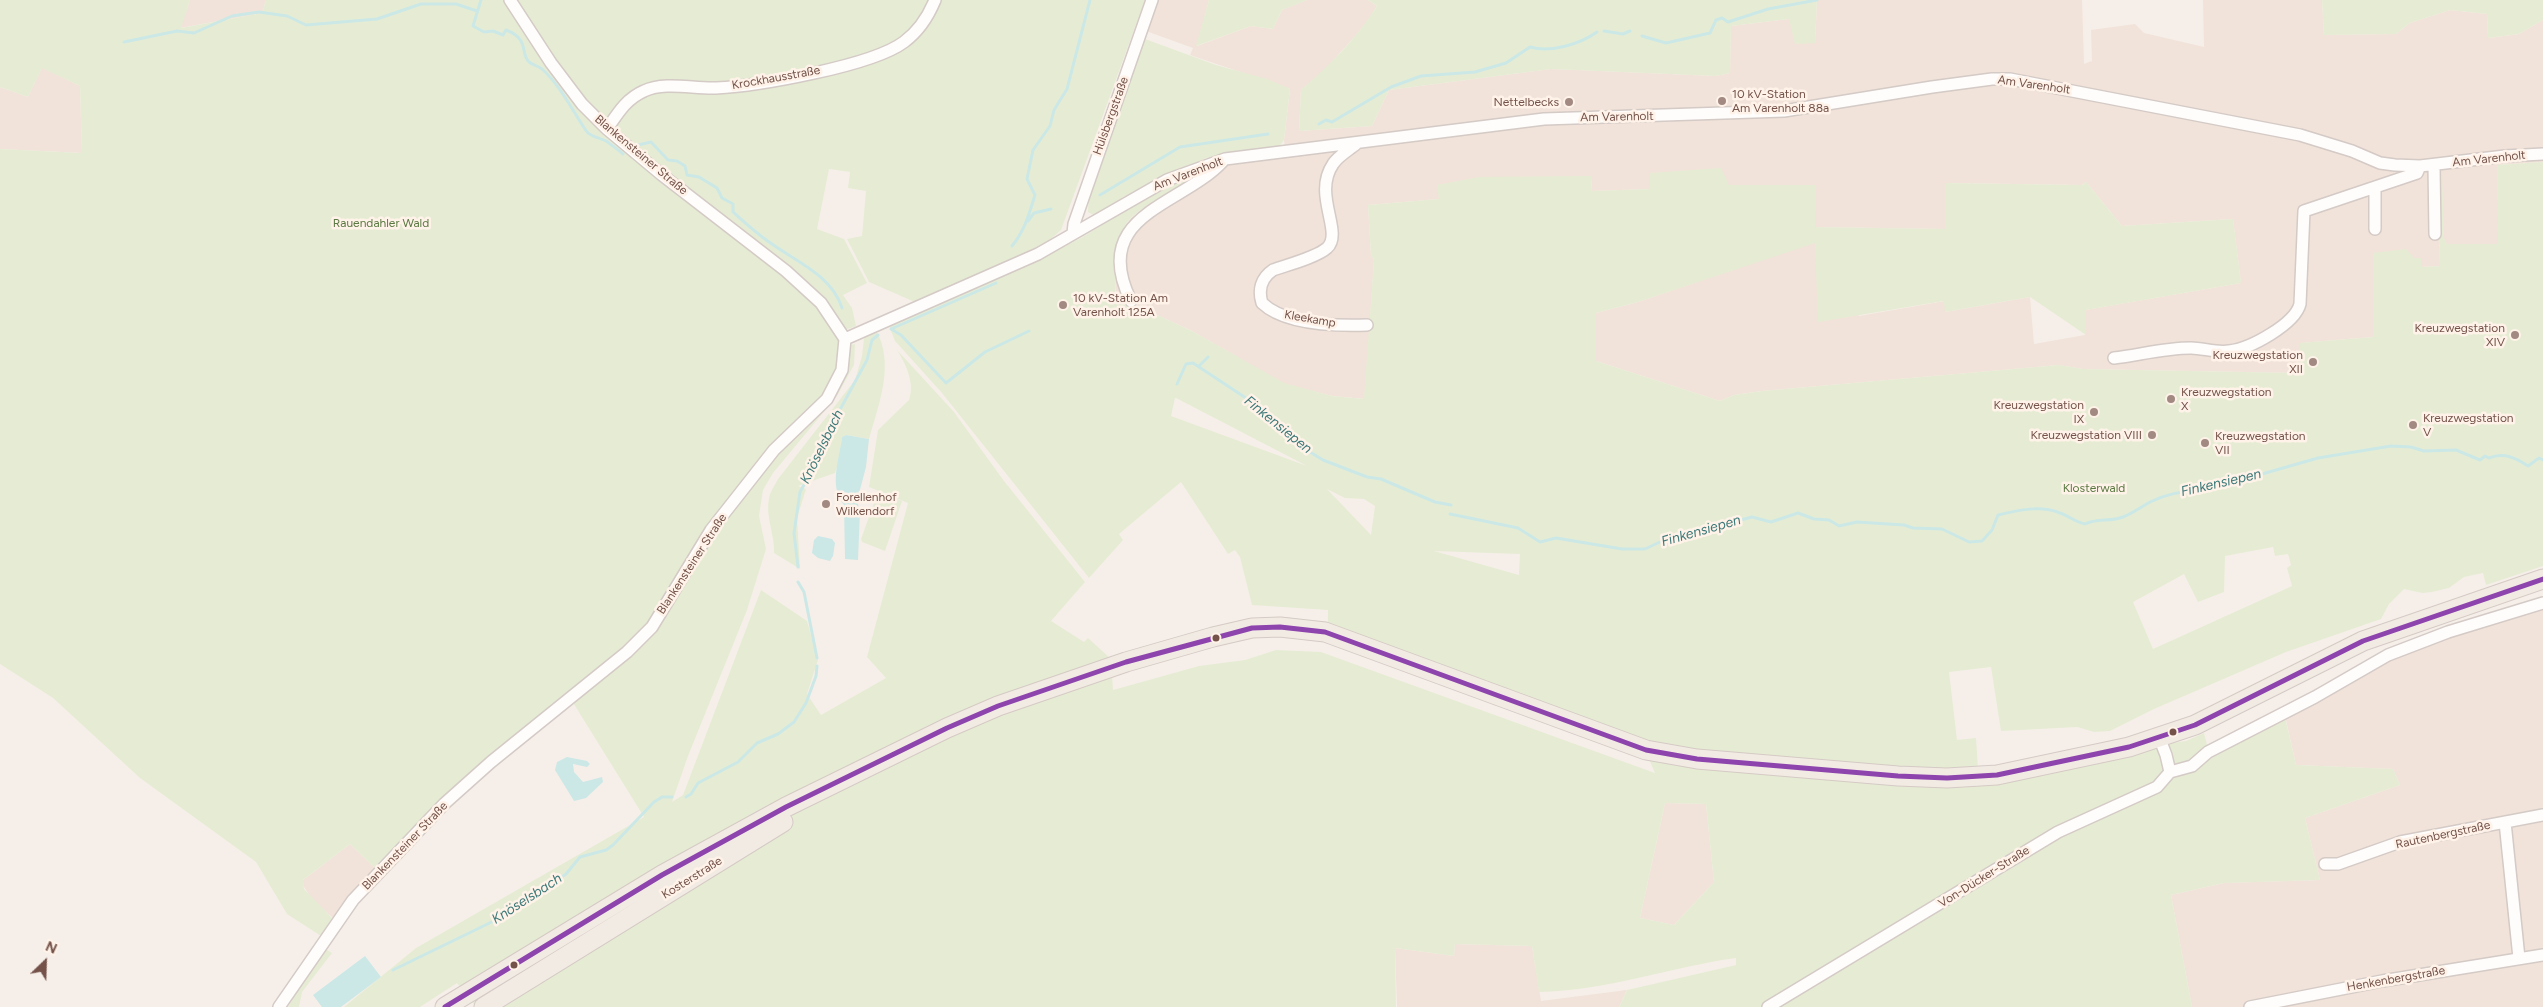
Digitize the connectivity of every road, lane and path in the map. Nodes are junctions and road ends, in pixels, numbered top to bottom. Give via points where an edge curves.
1 (510, 0) edge
2 (935, 0) edge
3 (1152, 0) edge
4 (607, 129) junction
5 (1356, 144) junction
6 (2543, 154) edge
7 (1224, 159) junction
8 (2434, 165) junction
9 (2420, 166) junction
10 (2375, 187) junction
11 (2375, 229) dead end
12 (1073, 233) junction
13 (2436, 234) dead end
14 (1131, 301) dead end
15 (1366, 325) dead end
16 (845, 339) junction
17 (2114, 358) dead end
18 (2543, 580) edge
19 (2543, 602) edge
20 (2159, 738) junction
21 (900, 752) junction
22 (2170, 772) junction
23 (2543, 815) edge
24 (2505, 822) junction
25 (2325, 864) dead end
26 (2543, 955) edge
27 (2519, 958) junction
28 (453, 1006) edge
29 (279, 1007) edge
30 (484, 1007) edge
31 (1768, 1007) edge
32 (2250, 1007) edge

1 - 4 street, Blankensteiner Straße via 551,63 582,104
2 - 4 street, Krockhausstraße via 927,19 917,31 890,51 814,72 752,83 717,88 659,86 644,91 623,105
3 - 12 street, Hülsbergstraße
4 - 16 street, Blankensteiner Straße via 786,271 821,303
5 - 7 street, Am Varenholt
5 - 9 street, Am Varenholt via 1544,119 1784,111 1992,79 2041,84 2300,135 2380,163
5 - 15 street, Kleekamp via 1333,163 1325,179 1323,191 1332,230 1331,243 1326,249 1274,270 1260,289 1262,303 1275,313 1326,325
6 - 8 street, Am Varenholt
7 - 12 street, Am Varenholt via 1167,180
7 - 14 street via 1212,173 1139,219 1126,239 1121,264 1122,282
8 - 9 street, Am Varenholt
8 - 13 street, Am Varenholt
9 - 10 street, Am Varenholt via 2417,173
10 - 11 street
10 - 17 street, Am Varenholt via 2304,211 2300,304 2298,313 2290,321 2238,350 2190,348
12 - 16 street, Am Varenholt via 1038,254
16 - 29 street, Blankensteiner Straße via 842,370 827,399 774,450 711,530 652,627 627,652 444,804 353,900
18 - 20 main road, Kosterstraße via 2363,641 2195,725
19 - 22 street via 2388,655 2208,752 2192,766
20 - 21 main road, Kosterstraße via 2020,771 1947,778 1680,757 1646,750 1326,632 1280,627 1252,628 1213,637 1061,683 989,709
20 - 22 street
21 - 28 main road, Kosterstraße via 831,784 662,875
21 - 30 main road, Kosterstraße
22 - 31 street, Von-Dücker-Straße via 2157,787 2058,832
23 - 24 street, Rautenbergstraße
24 - 25 street, Rautenbergstraße via 2400,842 2338,864
24 - 27 street, Rautenbergstraße
26 - 27 street, Henkenbergstraße
27 - 32 street, Henkenbergstraße

